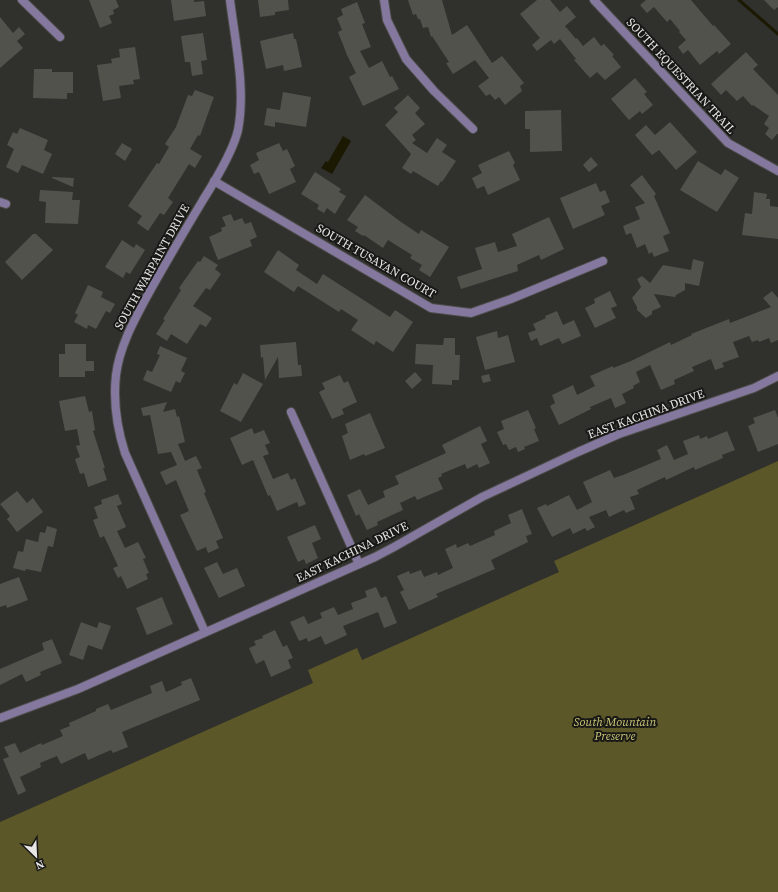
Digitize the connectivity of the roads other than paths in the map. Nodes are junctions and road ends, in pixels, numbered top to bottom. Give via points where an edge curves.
1 (22, 0) edge
2 (230, 0) edge
3 (384, 0) edge
4 (594, 0) edge
5 (60, 37) dead end
6 (473, 129) dead end
7 (778, 172) edge
8 (214, 181) junction
9 (603, 261) dead end
10 (778, 376) edge
11 (290, 412) dead end
12 (359, 564) junction
13 (205, 632) junction
14 (0, 718) edge

1 - 5 street
2 - 8 street, SOUTH WARPAINT DRIVE via 239,75 240,111 238,131
3 - 6 street via 388,20 406,59
4 - 7 street, SOUTH EQUESTRIAN TRAIL via 728,144
8 - 9 street, SOUTH TUSAYAN COURT via 431,308 471,313
8 - 13 street, SOUTH WARPAINT DRIVE via 136,317 120,354 115,386 118,425 125,453
10 - 12 street, EAST KACHINA DRIVE via 754,388 620,434 558,461 482,497
11 - 12 street
12 - 13 street, EAST KACHINA DRIVE
13 - 14 street, EAST KACHINA DRIVE via 78,689

